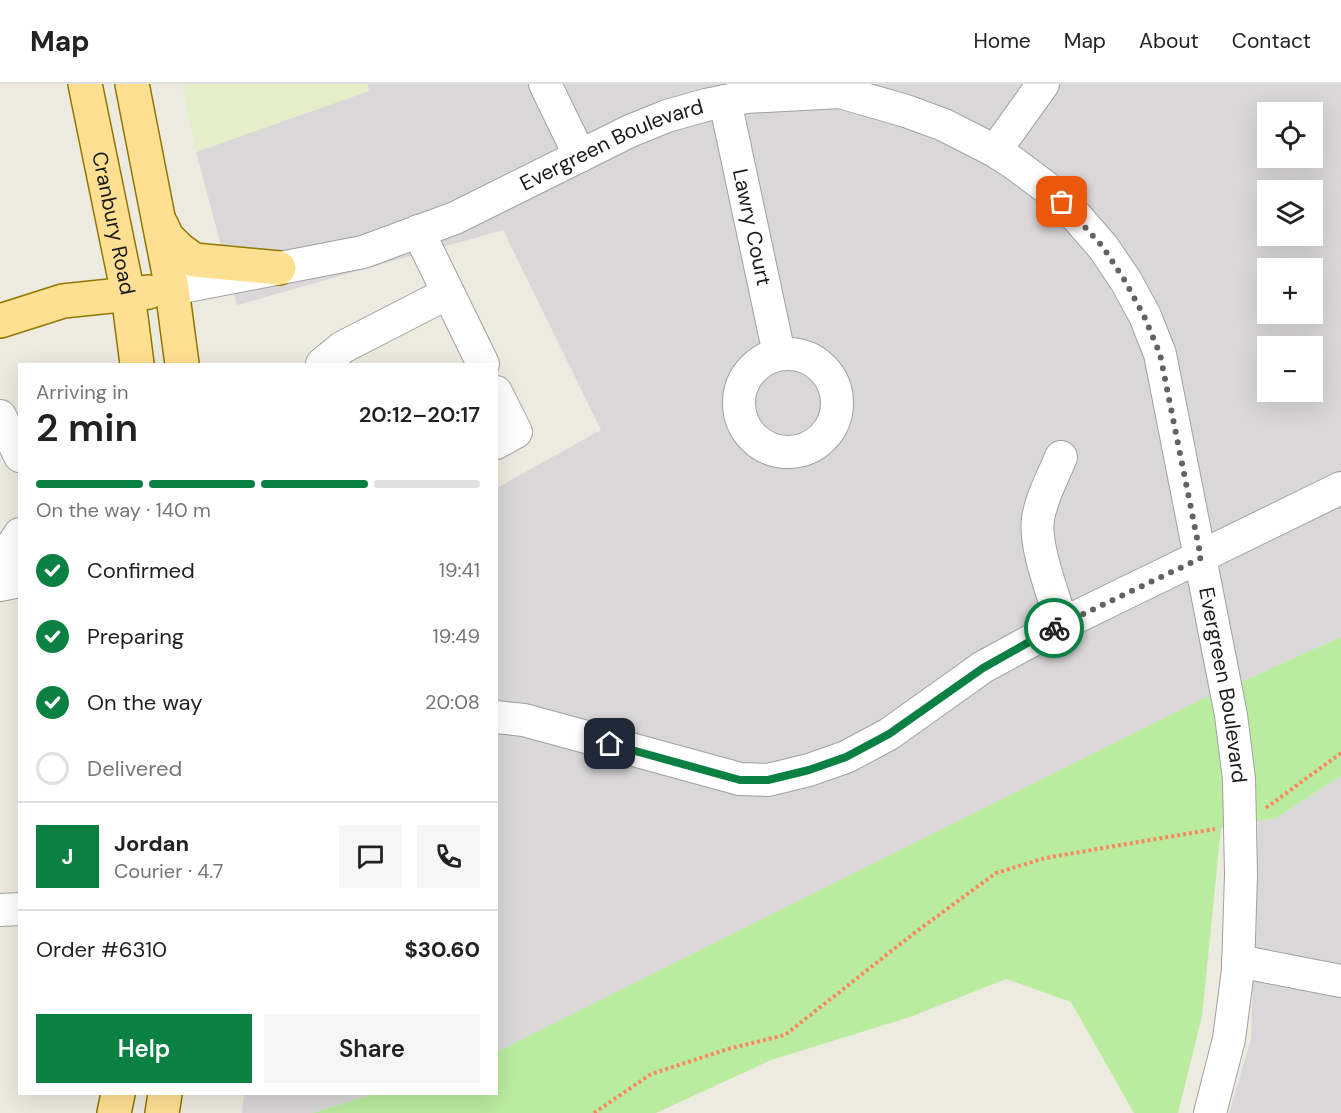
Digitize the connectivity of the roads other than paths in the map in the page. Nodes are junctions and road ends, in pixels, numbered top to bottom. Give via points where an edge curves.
1 (85, 84) edge
2 (132, 84) edge
3 (545, 84) edge
4 (1043, 84) edge
5 (841, 88) edge
6 (873, 93) edge
7 (725, 102) junction
8 (996, 151) junction
9 (580, 156) junction
10 (158, 216) junction
11 (418, 231) junction
12 (279, 268) junction
13 (172, 289) junction
14 (448, 293) junction
15 (128, 294) junction
16 (0, 321) edge
17 (779, 354) dead end
18 (137, 363) edge
19 (182, 363) edge
20 (323, 363) edge
21 (483, 363) edge
22 (498, 396) edge
23 (0, 416) edge
24 (498, 442) edge
25 (18, 452) edge
26 (1061, 458) dead end
27 (1341, 488) edge
28 (18, 537) edge
29 (1201, 558) junction
30 (0, 564) edge
31 (18, 581) edge
32 (0, 585) edge
33 (1062, 624) junction
34 (498, 717) edge
35 (18, 909) edge
36 (0, 910) edge
37 (1238, 961) junction
38 (1341, 981) edge
39 (118, 1095) edge
40 (165, 1095) edge
41 (114, 1113) edge
42 (162, 1113) edge
43 (1210, 1113) edge

1 - 15 main road, Cranbury Road
2 - 10 main road
3 - 9 street
4 - 8 street
5 - 6 street, Evergreen Boulevard
5 - 7 street, Evergreen Boulevard
6 - 8 street, Evergreen Boulevard
7 - 9 street, Evergreen Boulevard via 667,116
7 - 17 street, Lawry Court
8 - 29 street, Evergreen Boulevard via 1047,188 1076,216 1103,247 1144,316 1163,362
9 - 11 street, Evergreen Boulevard via 455,218
10 - 12 main road via 166,237 194,260
10 - 13 main road
11 - 12 street, Evergreen Boulevard via 363,252
11 - 14 street
12 - 13 street, Evergreen Boulevard
13 - 15 main road
13 - 19 main road
14 - 20 street via 343,347
14 - 21 street
15 - 16 main road via 63,301
15 - 18 main road, Cranbury Road
22 - 24 street via 516,432
23 - 25 street
26 - 33 street via 1041,507 1037,529
27 - 29 street
28 - 30 street
29 - 33 street
29 - 37 street, Evergreen Boulevard via 1239,779
31 - 32 street
33 - 34 street via 983,668 880,739 846,757 768,780 740,780 524,720
35 - 36 street
37 - 38 street
37 - 43 street, Evergreen Boulevard via 1229,1039
39 - 41 main road
40 - 42 main road

